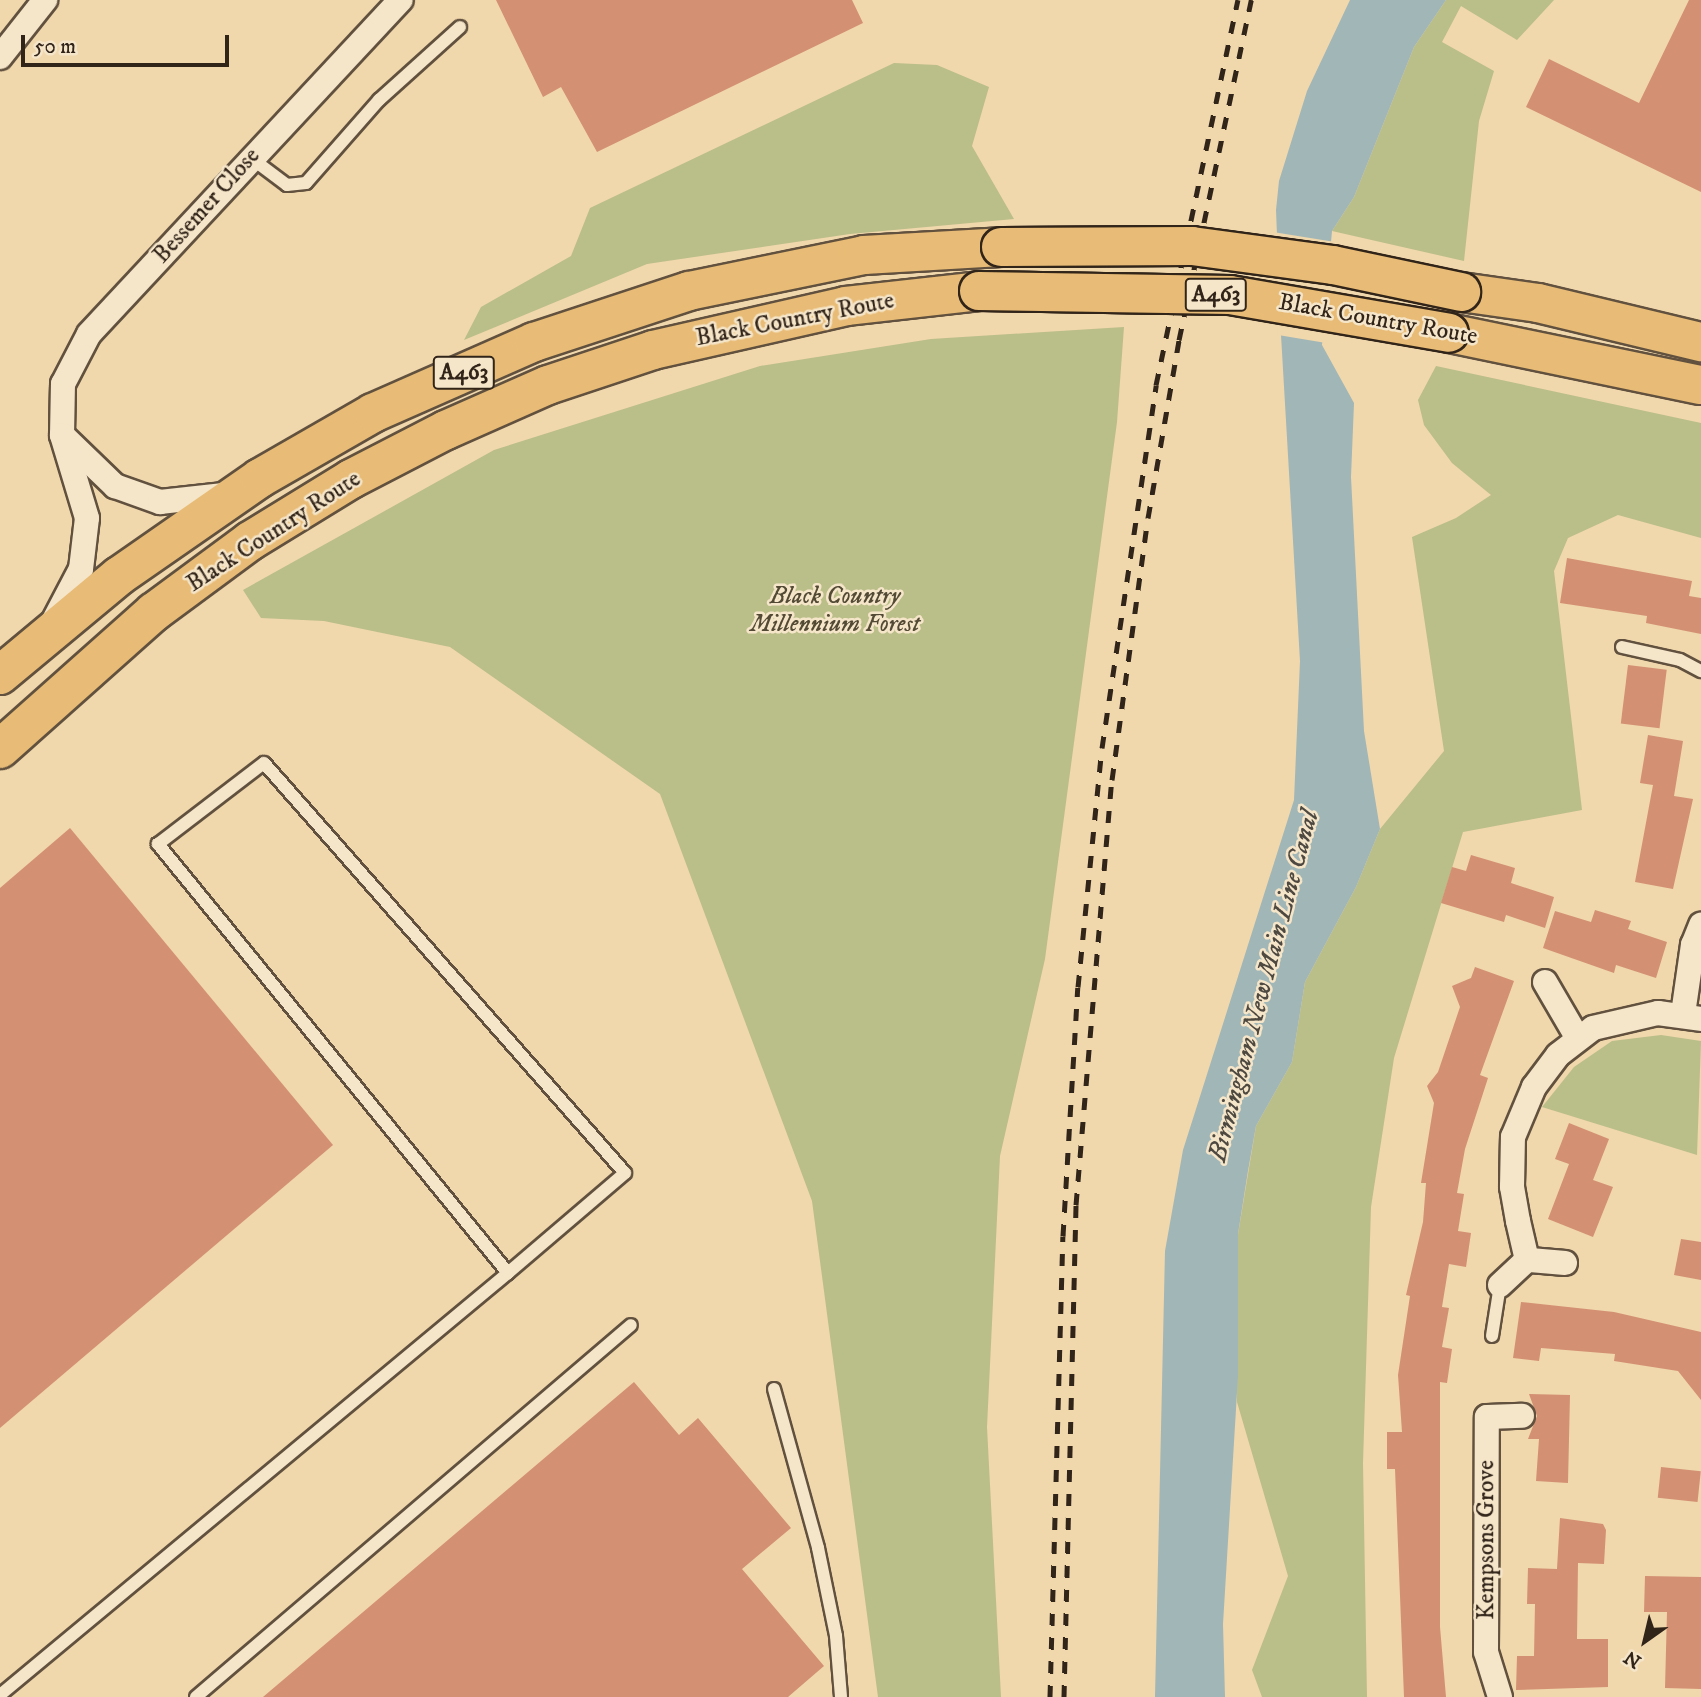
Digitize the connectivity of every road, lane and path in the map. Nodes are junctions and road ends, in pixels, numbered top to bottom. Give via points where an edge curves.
1 (45, 0) edge
2 (401, 0) edge
3 (460, 27) dead end
4 (0, 57) edge
5 (250, 158) junction
6 (1701, 342) edge
7 (1701, 385) edge
8 (62, 435) junction
9 (240, 493) junction
10 (44, 638) junction
11 (1622, 647) dead end
12 (1701, 671) edge
13 (0, 675) edge
14 (0, 749) edge
15 (1701, 925) edge
16 (1545, 982) dead end
17 (1692, 1017) edge
18 (1577, 1037) junction
19 (1527, 1260) junction
20 (1565, 1264) dead end
21 (508, 1273) junction
22 (1500, 1285) joint
23 (631, 1325) dead end
24 (1492, 1336) dead end
25 (774, 1389) dead end
26 (1522, 1416) dead end
27 (0, 1695) edge
28 (196, 1697) edge
29 (841, 1697) edge
30 (1500, 1697) edge

1 - 4 street
2 - 5 street, Bessemer Close
3 - 5 lane via 379,100 306,183 287,186
5 - 8 street, Bessemer Close via 89,334 63,384
6 - 9 highway, Black Country Route / A463, bridge via 1538,303 1333,265 1192,246 1001,247 864,255 689,291 534,342 386,407
7 - 14 highway, Black Country Route / A463, bridge via 1449,333 1230,295 979,291 846,306 653,350 548,384 351,479 250,541 154,612
8 - 9 street via 115,486 160,502
8 - 10 street, Bessemer Close via 87,518 81,569
9 - 10 highway, Black Country Route / A463 via 119,576
10 - 13 highway, Black Country Route / A463
11 - 12 lane via 1680,660
15 - 17 street via 1693,945
16 - 18 street
17 - 18 street via 1631,1017
18 - 19 street via 1534,1087 1513,1137 1512,1187
19 - 20 street
19 - 22 street
21 - 21 lane via 158,844 264,762 625,1173
21 - 27 lane
22 - 24 lane
23 - 28 lane
25 - 29 lane via 818,1548 836,1636
26 - 30 street, Kempsons Grove via 1487,1417 1486,1652

